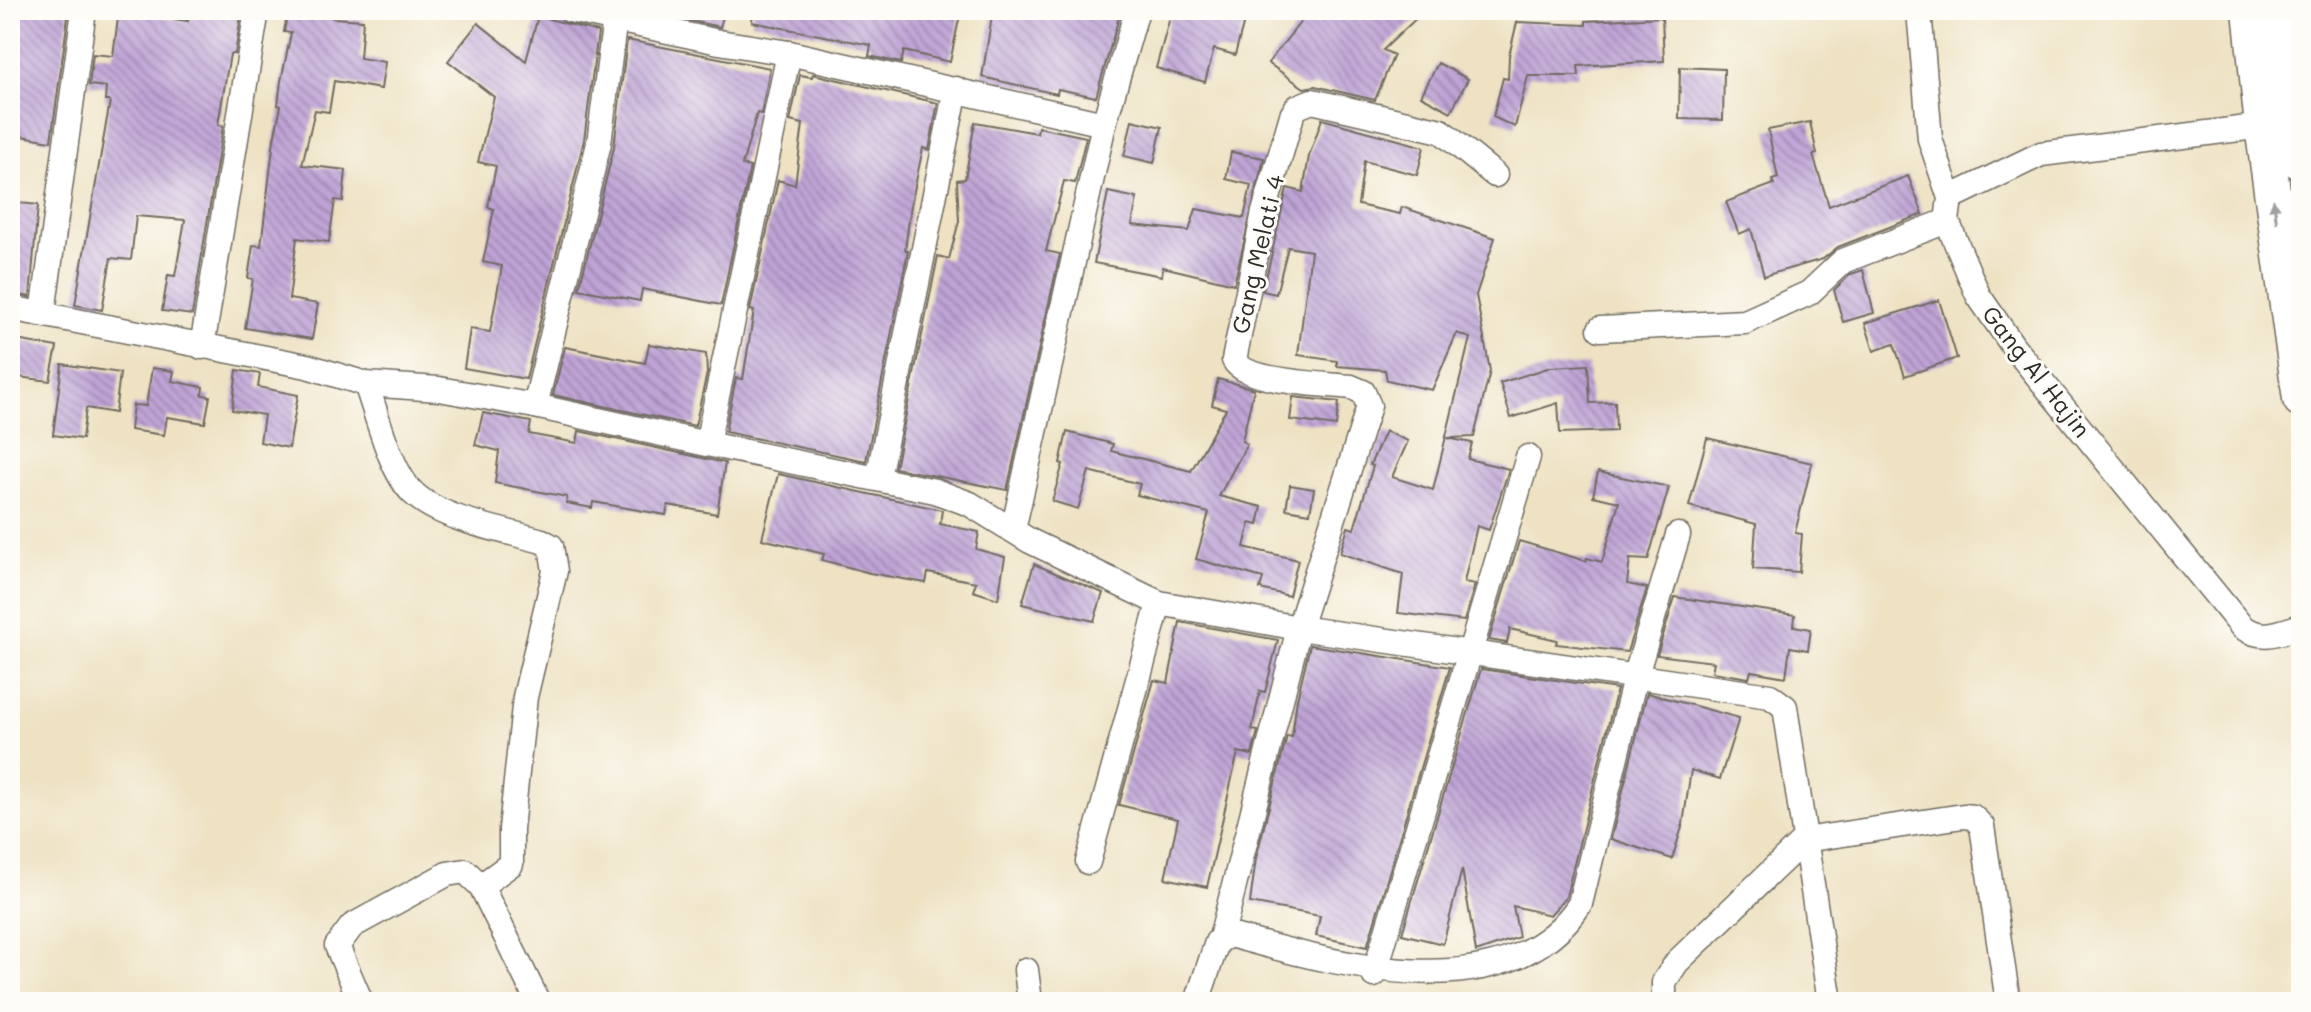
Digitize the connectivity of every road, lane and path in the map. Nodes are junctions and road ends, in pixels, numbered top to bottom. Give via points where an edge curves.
1 (84, 10) edge
2 (257, 10) edge
3 (570, 10) edge
4 (1137, 10) edge
5 (1919, 10) edge
6 (2251, 10) edge
7 (2284, 10) edge
8 (615, 15) edge
9 (789, 53) junction
10 (956, 89) junction
11 (1104, 124) junction
12 (2263, 126) junction
13 (2301, 162) edge
14 (1495, 175) dead end
15 (1948, 210) junction
16 (10, 308) edge
17 (43, 313) junction
18 (1600, 329) dead end
19 (202, 347) junction
20 (366, 384) junction
21 (2301, 399) edge
22 (535, 406) junction
23 (707, 444) junction
24 (1528, 457) dead end
25 (878, 478) junction
26 (1013, 530) junction
27 (1678, 535) dead end
28 (1159, 603) junction
29 (2301, 626) edge
30 (1299, 628) junction
31 (1469, 650) junction
32 (1635, 678) junction
33 (1802, 828) junction
34 (1088, 862) dead end
35 (481, 886) junction
36 (1219, 940) junction
37 (1026, 970) dead end
38 (1374, 975) junction
39 (1197, 998) edge
40 (361, 1002) edge
41 (538, 1002) edge
42 (1030, 1002) edge
43 (1664, 1002) edge
44 (1830, 1002) edge
45 (2008, 1002) edge

1 - 17 street
2 - 19 street
3 - 8 street
4 - 11 street
5 - 15 street, Gang Al Hajin via 1930,139
6 - 12 highway
7 - 13 highway
8 - 9 street
8 - 22 street via 599,143
9 - 10 street
9 - 23 street
10 - 11 street
10 - 25 street
11 - 26 street
12 - 15 street via 2041,154
21 -> 12 highway
14 - 30 street, Gang Melati 4 via 1441,131 1312,101 1297,107 1289,122 1264,212 1234,360 1257,375 1351,387 1363,392 1369,406
15 - 18 street via 1843,261 1809,293 1745,322
15 - 29 street, Gang Al Hajin via 1978,295 2242,627 2266,637
16 - 17 street
17 - 19 street
19 - 20 street via 307,366
20 - 22 street via 439,389
20 - 35 street via 397,468 412,492 438,510 542,541 551,546 555,560 525,697 511,864
22 - 23 street
23 - 25 street
24 - 31 street
25 - 26 street via 970,504
26 - 28 street
27 - 32 street
28 - 30 street
28 - 34 street
30 - 31 street
30 - 36 street
31 - 32 street
31 - 38 street
32 - 33 street via 1770,696 1785,707
32 - 38 street via 1588,877 1567,928 1546,951 1514,968 1437,983
33 - 43 street via 1677,962 1664,982
33 - 44 street
33 - 45 street via 1963,816 1979,821
35 - 40 street via 465,871 447,874 352,926 337,946
35 - 41 street
36 - 38 street via 1230,935
36 - 39 street
37 - 42 street

